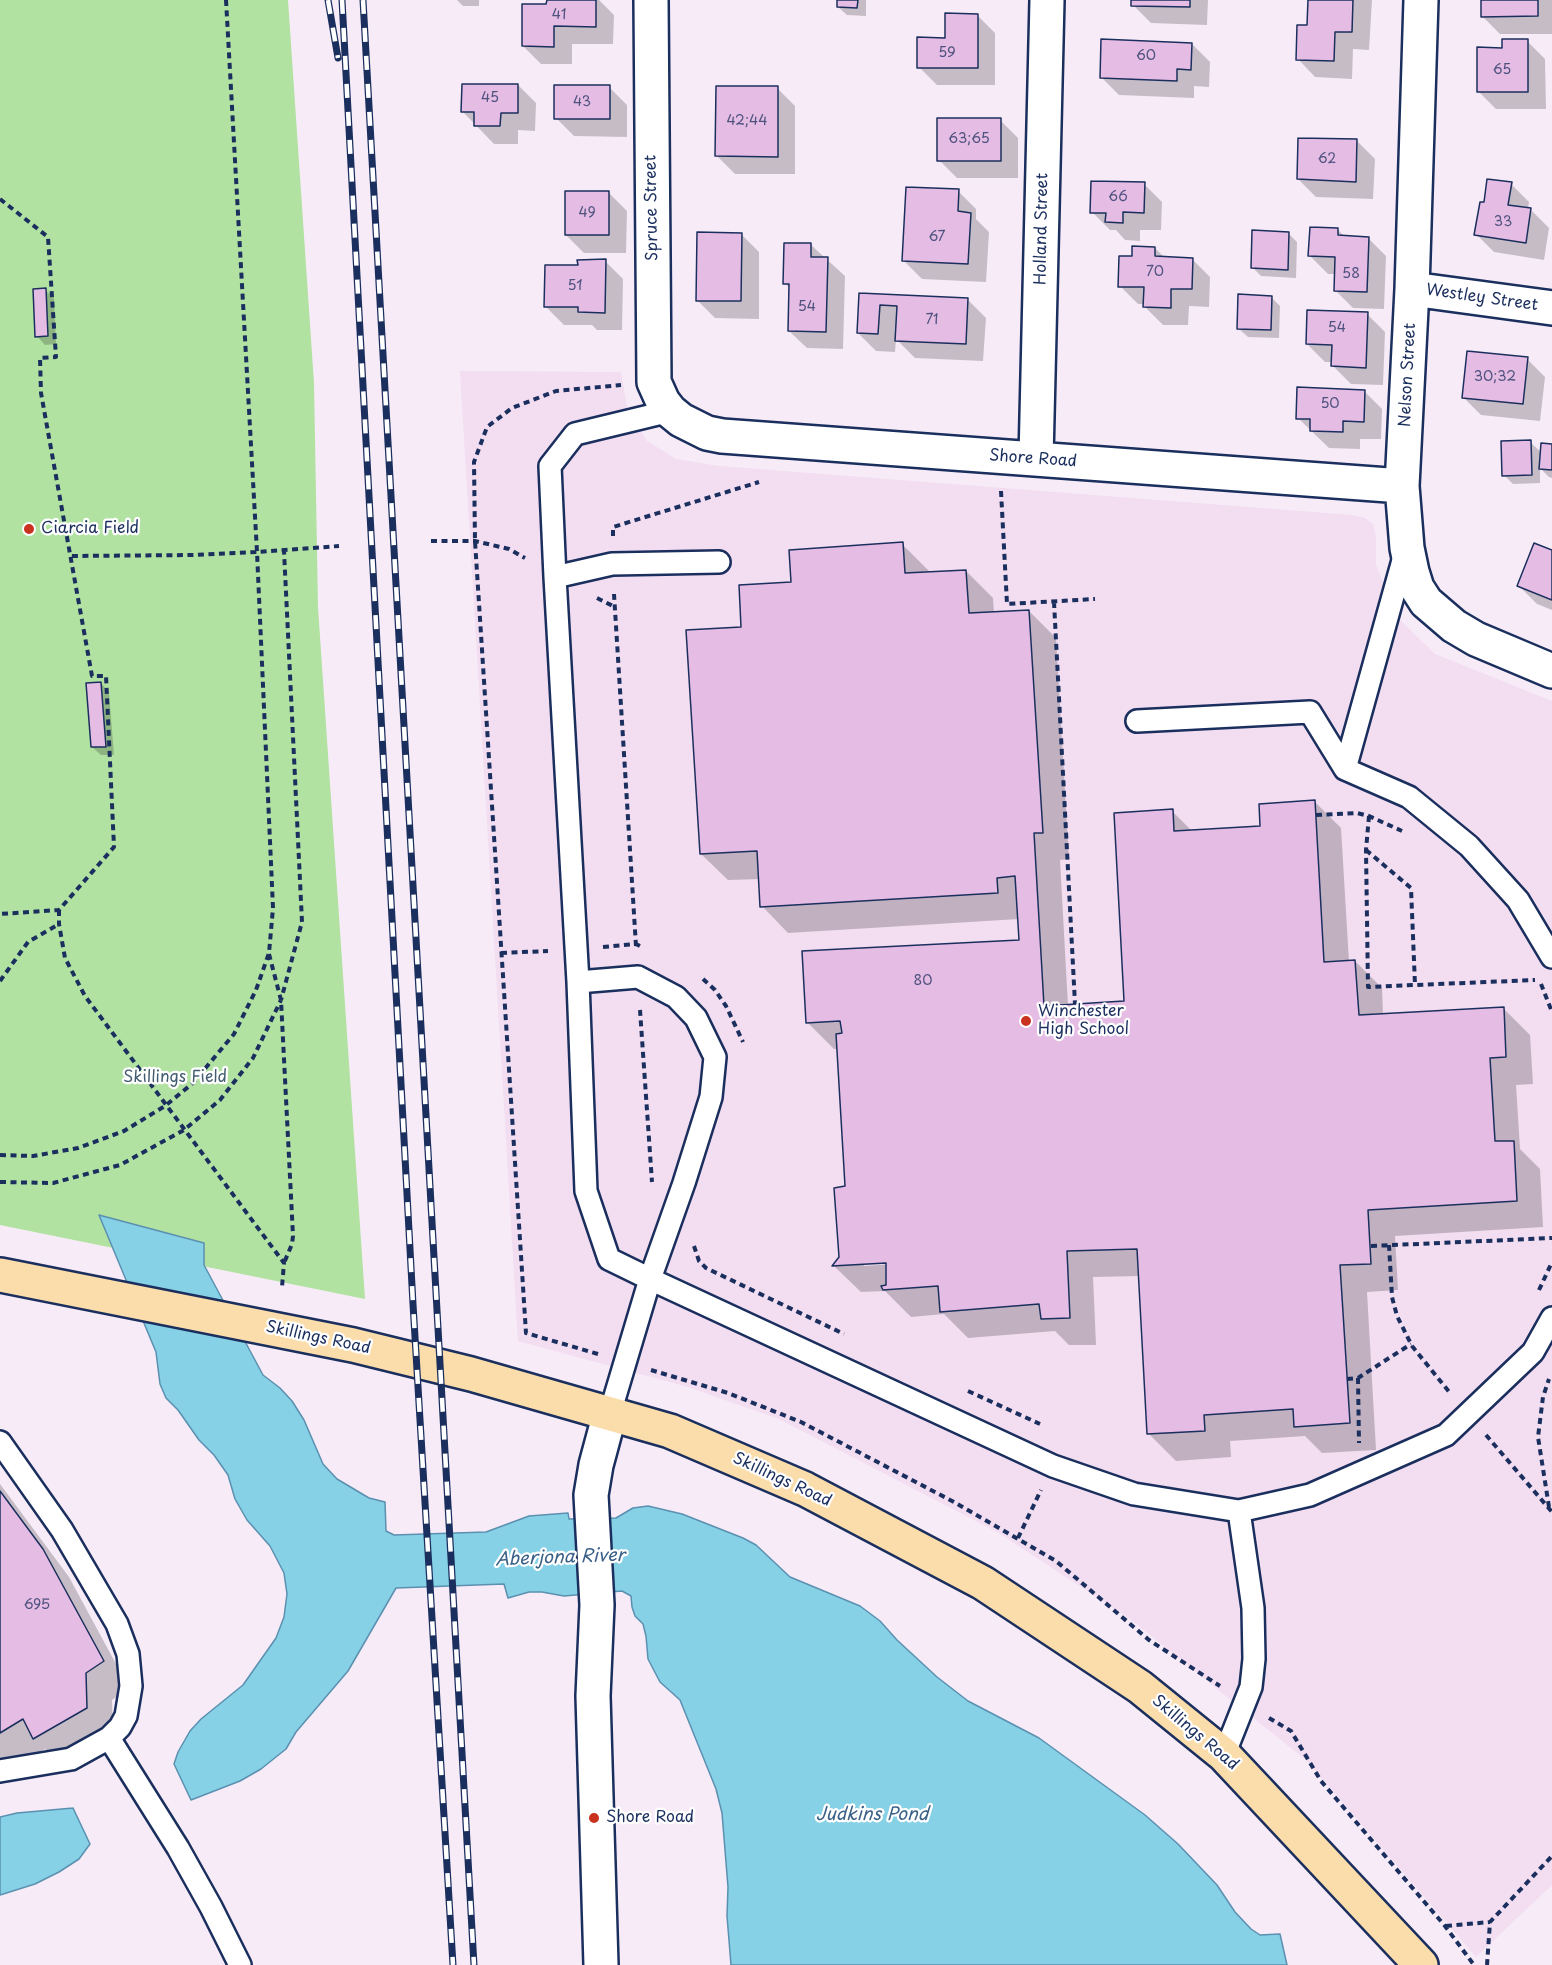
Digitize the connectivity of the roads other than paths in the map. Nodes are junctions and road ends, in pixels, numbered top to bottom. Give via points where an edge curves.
1 (651, 0) edge
2 (1047, 0) edge
3 (1421, 0) edge
4 (1412, 289) junction
5 (1552, 308) edge
6 (670, 411) junction
7 (1036, 458) junction
8 (1402, 486) junction
9 (1407, 548) junction
10 (719, 562) dead end
11 (555, 577) junction
12 (1552, 671) edge
13 (1137, 721) dead end
14 (1345, 769) junction
15 (1552, 957) edge
16 (578, 982) junction
17 (0, 1275) edge
18 (650, 1280) junction
19 (1552, 1318) edge
20 (610, 1413) junction
21 (0, 1442) edge
22 (1239, 1511) junction
23 (109, 1738) junction
24 (1224, 1755) junction
25 (0, 1771) edge
26 (240, 1965) edge
27 (601, 1965) edge
28 (1421, 1965) edge

1 - 6 street, Spruce Street via 654,382
2 - 7 street, Holland Street
3 - 4 street, Nelson Street
4 - 5 street, Westley Street
4 - 8 street, Nelson Street
6 - 7 street, Shore Road via 693,427 722,436
6 - 11 lane via 575,434 550,466
7 - 8 street, Shore Road
8 - 9 street, Nelson Street
9 - 12 street, Nelson Street via 1417,588 1437,613 1476,639
9 - 14 lane
10 - 11 lane via 612,564
11 - 16 lane
13 - 14 lane via 1310,712
14 - 15 lane via 1409,797 1469,846 1518,900
16 - 18 lane via 586,1191 609,1259
16 - 18 lane via 638,978 676,997 696,1018 715,1057 711,1097
17 - 20 main road, Skillings Road via 430,1364
18 - 20 lane
18 - 22 lane via 1053,1466 1134,1494
19 - 22 lane via 1533,1352 1446,1435 1311,1495
20 - 24 main road, Skillings Road via 670,1431 805,1489 983,1583 1140,1687
20 - 27 street via 594,1473 591,1511 597,1605 593,1696
21 - 23 lane via 62,1530 124,1638 131,1670 129,1703 120,1727
22 - 24 lane via 1253,1608 1254,1659 1251,1687
23 - 25 lane via 71,1759
23 - 26 lane via 178,1848
24 - 28 main road, Skillings Road

